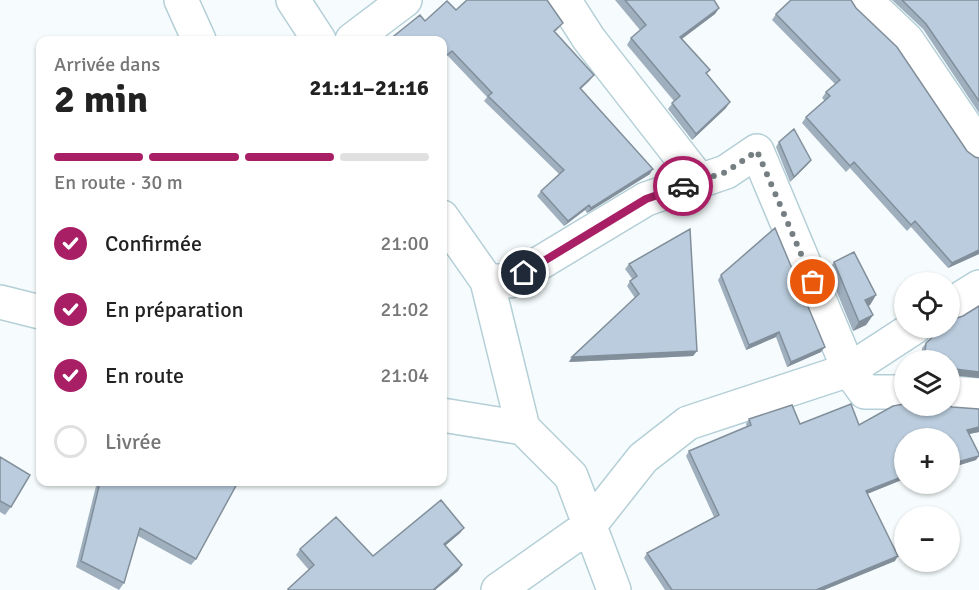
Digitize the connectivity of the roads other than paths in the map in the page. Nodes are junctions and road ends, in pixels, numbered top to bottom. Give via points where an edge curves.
1 (182, 0) edge
2 (292, 0) edge
3 (405, 0) edge
4 (865, 0) edge
5 (569, 2) edge
6 (197, 36) edge
7 (317, 36) edge
8 (357, 36) edge
9 (979, 146) edge
10 (699, 180) junction
11 (447, 224) edge
12 (487, 281) junction
13 (979, 286) edge
14 (960, 298) edge
15 (0, 302) edge
16 (36, 311) edge
17 (898, 338) edge
18 (849, 370) junction
19 (894, 392) edge
20 (960, 393) edge
21 (979, 394) edge
22 (447, 416) edge
23 (523, 428) junction
24 (590, 525) junction
25 (498, 590) edge
26 (614, 590) edge

1 - 6 street
2 - 7 street
3 - 8 street
4 - 9 street via 907,40
5 - 10 street via 589,39
10 - 12 street via 646,199 510,281
10 - 18 street via 726,172 757,151
11 - 12 street
12 - 23 street
13 - 14 street
15 - 16 street
17 - 18 street
18 - 19 street via 865,392
18 - 24 street via 688,423 643,458
20 - 21 street
22 - 23 street
23 - 24 street via 571,476
24 - 25 street
24 - 26 street

